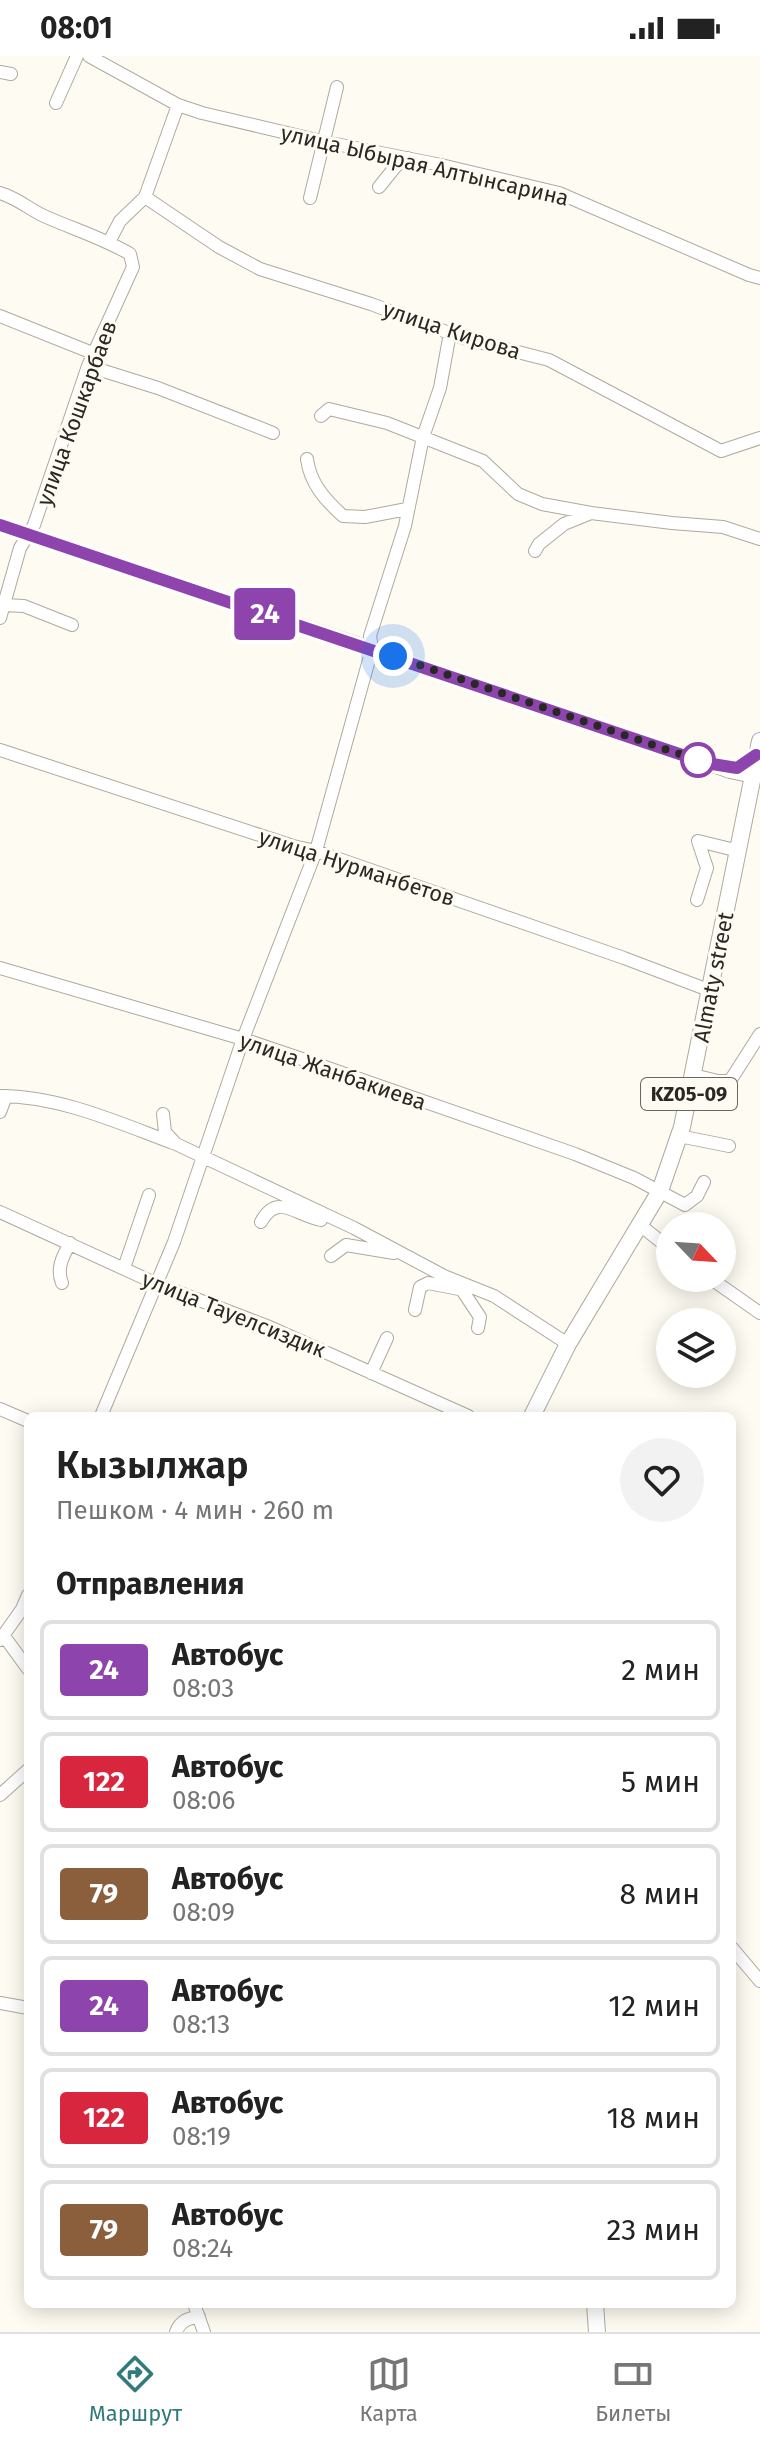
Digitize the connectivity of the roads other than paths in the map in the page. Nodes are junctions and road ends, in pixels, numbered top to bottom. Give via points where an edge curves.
1 (77, 56) edge
2 (89, 56) edge
3 (337, 87) dead end
4 (56, 103) dead end
5 (178, 105) junction
6 (323, 142) junction
7 (408, 158) junction
8 (379, 187) dead end
9 (0, 193) edge
10 (145, 197) junction
11 (310, 198) dead end
12 (109, 242) junction
13 (760, 278) edge
14 (0, 316) edge
15 (450, 333) junction
16 (95, 354) junction
17 (88, 366) junction
18 (321, 416) dead end
19 (273, 433) dead end
20 (423, 437) junction
21 (760, 438) edge
22 (307, 459) dead end
23 (407, 509) junction
24 (591, 513) junction
25 (0, 525) edge
26 (26, 534) junction
27 (760, 539) edge
28 (535, 551) dead end
29 (2, 611) edge
30 (72, 625) dead end
31 (372, 649) junction
32 (758, 748) edge
33 (0, 750) edge
34 (706, 763) junction
35 (753, 777) junction
36 (754, 805) edge
37 (316, 851) junction
38 (739, 851) junction
39 (697, 900) dead end
40 (0, 968) edge
41 (711, 991) junction
42 (760, 1034) edge
43 (243, 1039) junction
44 (693, 1075) junction
45 (3, 1096) edge
46 (0, 1112) edge
47 (163, 1114) dead end
48 (679, 1136) junction
49 (176, 1144) junction
50 (729, 1146) dead end
51 (202, 1159) junction
52 (704, 1182) dead end
53 (660, 1191) junction
54 (149, 1195) dead end
55 (0, 1212) edge
56 (261, 1222) dead end
57 (340, 1222) junction
58 (640, 1225) junction
59 (656, 1238) edge
60 (70, 1243) junction
61 (331, 1256) dead end
62 (412, 1259) junction
63 (124, 1268) junction
64 (62, 1283) dead end
65 (157, 1284) junction
66 (462, 1285) junction
67 (730, 1292) edge
68 (415, 1310) dead end
69 (760, 1313) edge
70 (478, 1328) dead end
71 (387, 1338) dead end
72 (568, 1344) junction
73 (371, 1373) junction
74 (0, 1409) edge
75 (103, 1412) edge
76 (459, 1412) edge
77 (532, 1412) edge
78 (24, 1419) edge
79 (24, 1612) edge
80 (1, 1637) edge
81 (24, 1664) edge
82 (24, 1774) edge
83 (0, 1795) edge
84 (736, 1953) edge
85 (760, 1981) edge
86 (0, 2003) edge
87 (24, 2007) edge
88 (196, 2308) edge
89 (595, 2308) edge
90 (199, 2317) junction
91 (176, 2332) edge
92 (204, 2332) edge
93 (597, 2332) edge

1 - 4 street
2 - 5 street, улица Ыбырая Алтынсарина
3 - 6 street
5 - 6 street, улица Ыбырая Алтынсарина
5 - 10 street
6 - 7 street, улица Ыбырая Алтынсарина
6 - 11 street
7 - 8 street
7 - 13 street, улица Ыбырая Алтынсарина via 559,193
9 - 12 street, улица Кошкарбаев
10 - 12 street via 120,221
10 - 15 street, улица Кирова via 260,269
12 - 16 street, улица Кошкарбаев via 130,254 133,267
14 - 16 street
15 - 20 street via 440,388
15 - 21 street, улица Кирова via 549,360 721,451
16 - 17 street, улица Кошкарбаев
17 - 19 street
17 - 26 street, улица Кошкарбаев via 34,525
18 - 20 street via 329,409
20 - 23 street
20 - 24 street via 483,461 518,494
22 - 23 street via 309,475 343,516
23 - 31 street via 370,636
24 - 27 street via 723,527
24 - 28 street via 564,524
25 - 26 street
26 - 29 street, улица Кошкарбаев
26 - 31 street
29 - 30 street via 24,606
31 - 34 street
31 - 37 street
32 - 34 street via 737,768
32 - 35 main road, Almaty street / KZ05-09
33 - 37 street, улица Нурманбетов
34 - 35 street
35 - 36 main road, Almaty street / KZ05-09
36 - 38 main road, Almaty street / KZ05-09
37 - 41 street, улица Нурманбетов
37 - 43 street
38 - 39 street via 698,841 707,868
38 - 41 main road, Almaty street / KZ05-09
40 - 43 street, улица Жанбакиева
41 - 44 main road, Almaty street / KZ05-09
42 - 44 street via 730,1081
43 - 51 street
43 - 53 street, улица Жанбакиева via 575,1154
44 - 48 main road, Almaty street / KZ05-09
45 - 46 street
45 - 49 street via 68,1106
47 - 49 street via 165,1132
48 - 50 street
48 - 53 main road, Almaty street / KZ05-09
49 - 51 street
51 - 57 street
51 - 65 street
52 - 53 street, улица Жанбакиева via 685,1205
53 - 58 main road, Almaty street / KZ05-09
54 - 63 street
55 - 60 street, улица Тауелсиздик
56 - 57 street via 277,1206
57 - 62 street
58 - 59 street
58 - 72 main road, Almaty street / KZ05-09
60 - 63 street, улица Тауелсиздик
60 - 64 street via 60,1264
61 - 62 street via 346,1245
62 - 66 street
63 - 65 street, улица Тауелсиздик
65 - 73 street, улица Тауелсиздик
65 - 75 street
66 - 68 street via 420,1287
66 - 70 street via 480,1317
66 - 72 street via 494,1296
67 - 69 street
71 - 73 street
72 - 77 main road, Almaty street / KZ05-09
73 - 76 street, улица Тауелсиздик
74 - 78 street
79 - 80 street
80 - 81 street
82 - 83 street
84 - 85 street
86 - 87 street
88 - 90 street
89 - 93 main road
90 - 91 street via 179,2325
90 - 92 street

